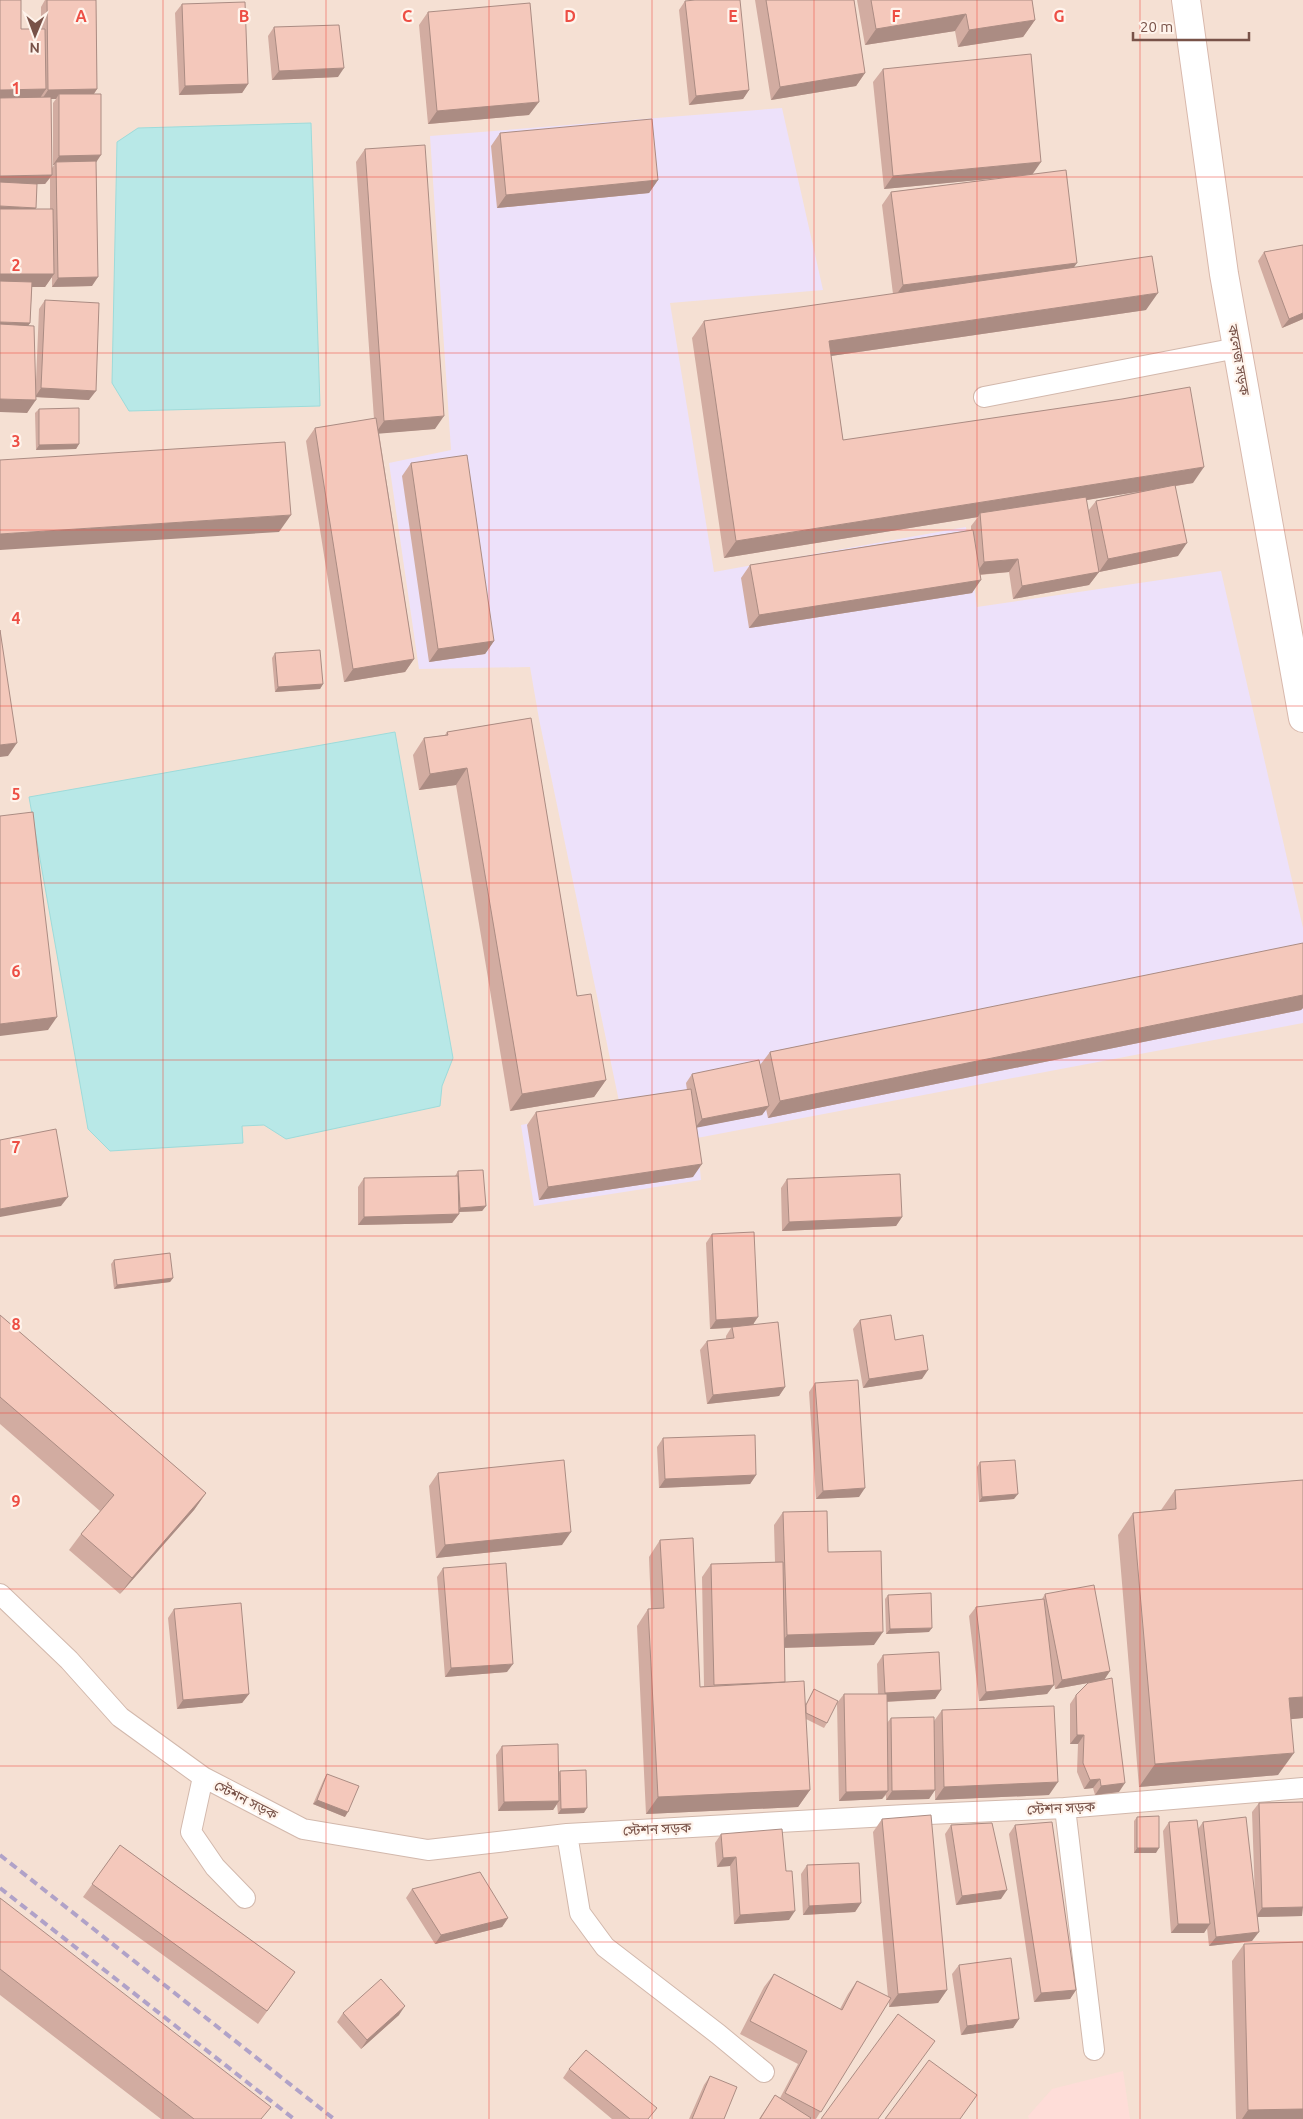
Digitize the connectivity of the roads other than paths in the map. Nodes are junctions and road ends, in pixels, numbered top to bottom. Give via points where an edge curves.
1 (1186, 0) edge
2 (1237, 348) junction
3 (984, 396) dead end
4 (1303, 718) edge
5 (0, 1594) edge
6 (203, 1777) junction
7 (1303, 1788) edge
8 (1065, 1808) junction
9 (567, 1834) junction
10 (245, 1898) dead end
11 (1094, 2050) dead end
12 (764, 2072) dead end

1 - 2 main road, কলেজ সড়ক
2 - 3 lane
2 - 4 main road, কলেজ সড়ক
5 - 6 lane, স্টেশন সড়ক via 69,1660 120,1717
6 - 9 lane, স্টেশন সড়ক via 303,1829 428,1850
6 - 10 lane via 191,1832 215,1867
7 - 8 lane, স্টেশন সড়ক
8 - 9 lane, স্টেশন সড়ক
8 - 11 lane
9 - 12 lane via 580,1913 605,1947

